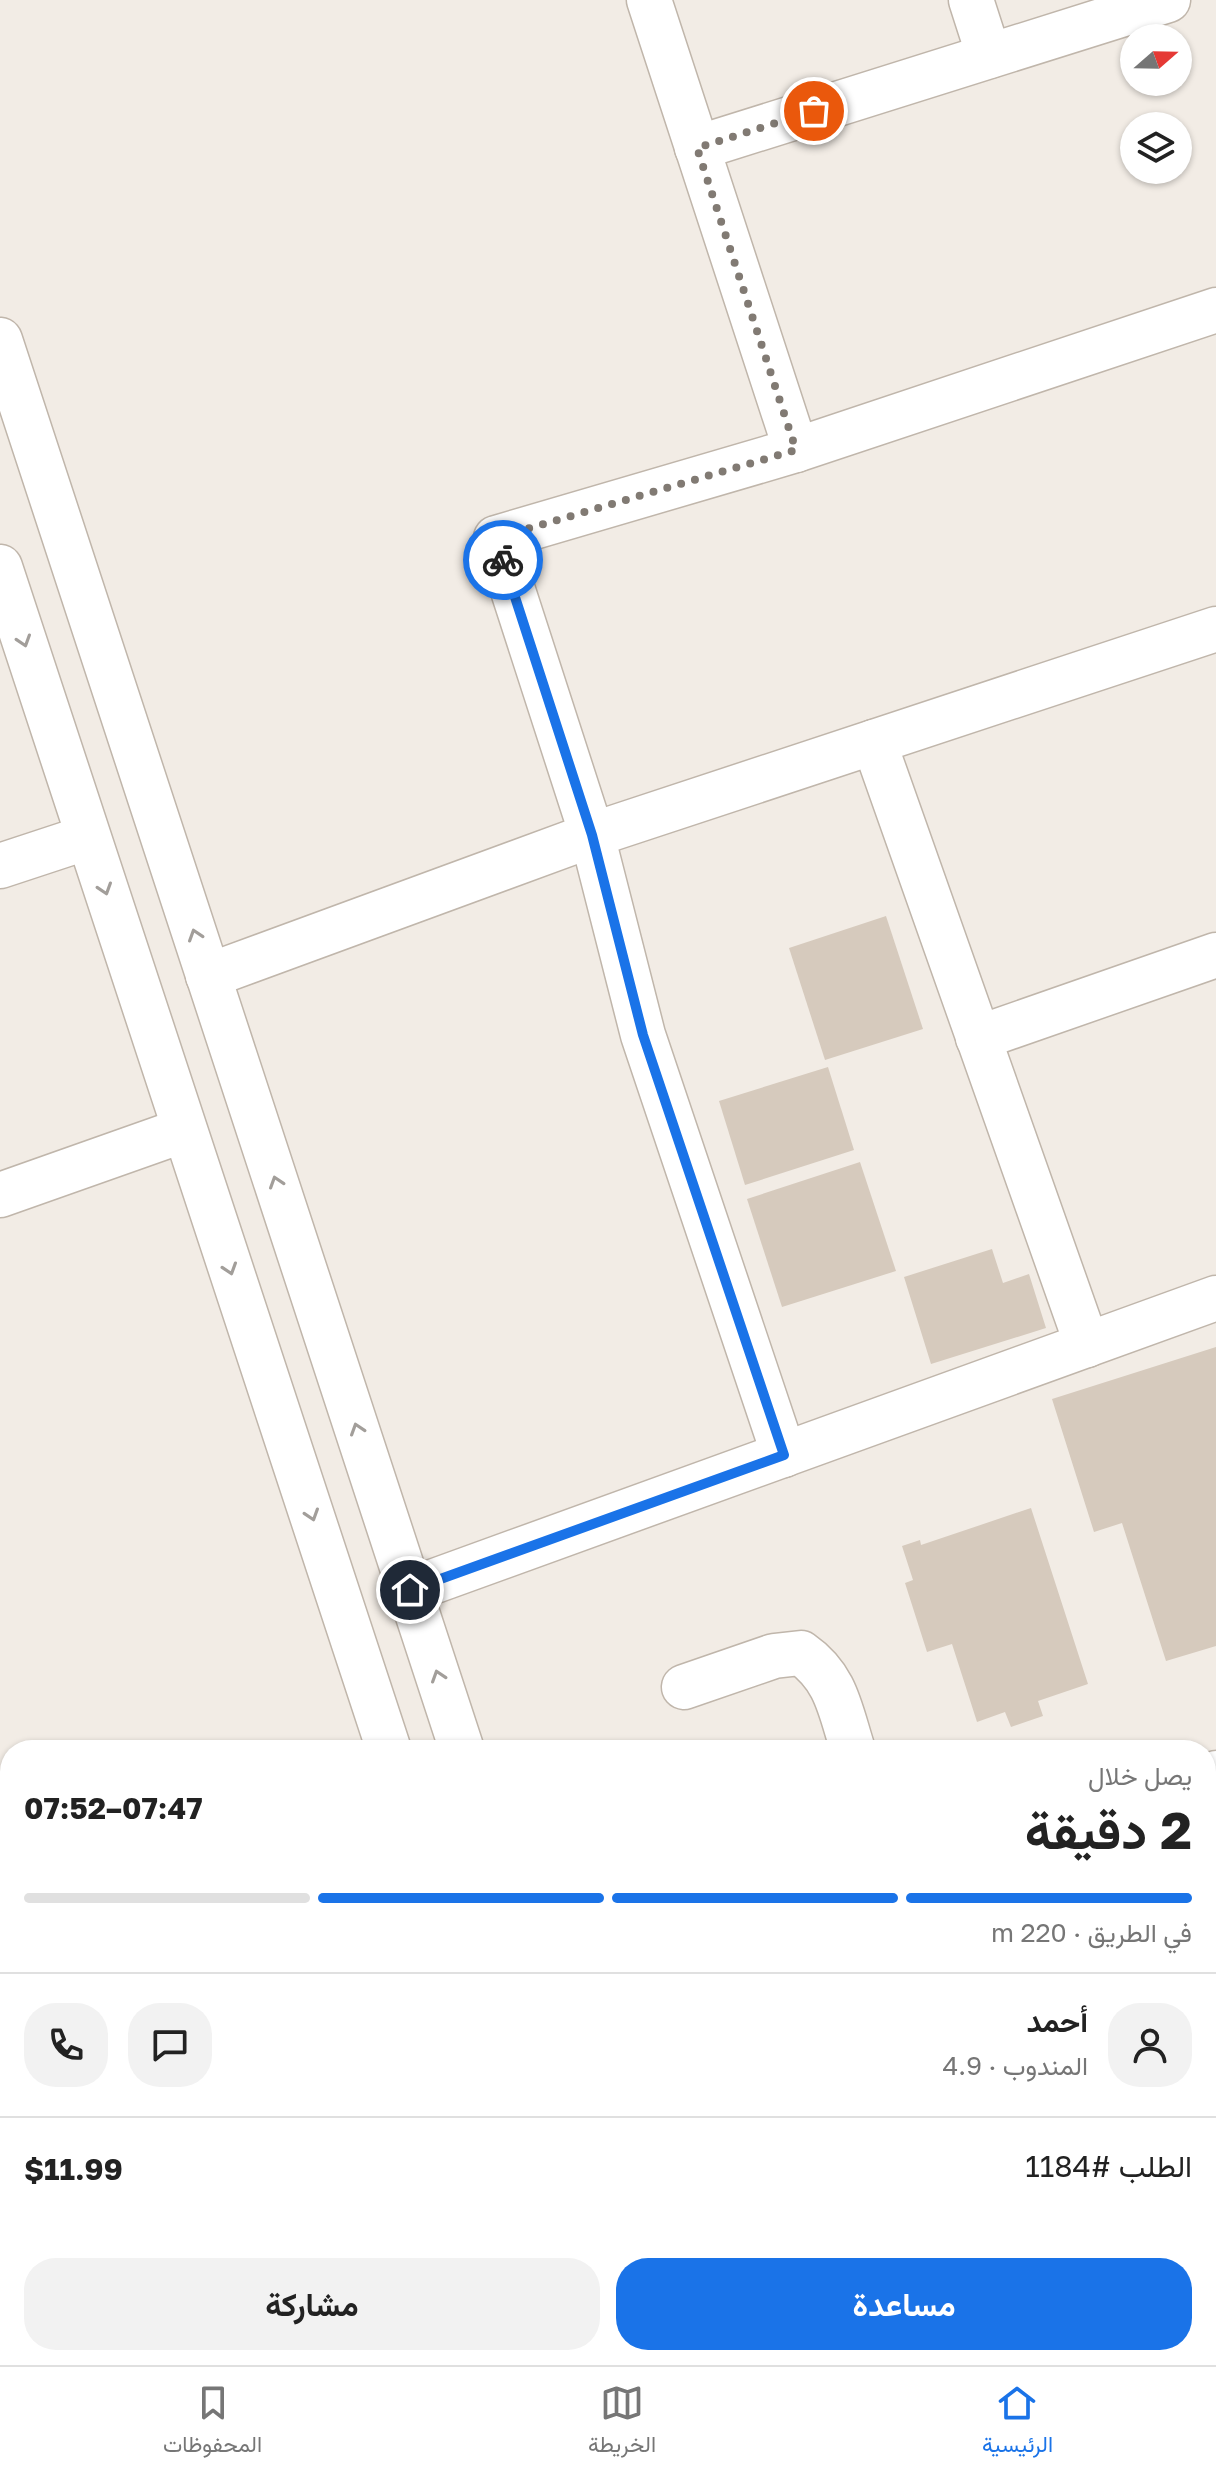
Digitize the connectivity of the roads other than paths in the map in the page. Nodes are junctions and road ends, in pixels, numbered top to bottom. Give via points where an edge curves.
1 (649, 0) edge
2 (971, 0) edge
3 (1168, 0) edge
4 (989, 56) junction
5 (697, 148) junction
6 (1216, 310) edge
7 (0, 340) edge
8 (796, 450) junction
9 (0, 567) edge
10 (1216, 629) edge
11 (874, 742) junction
12 (592, 835) junction
13 (88, 837) junction
14 (0, 866) edge
15 (1216, 955) edge
16 (208, 976) junction
17 (978, 1038) junction
18 (184, 1130) junction
19 (0, 1195) edge
20 (1216, 1298) edge
21 (1087, 1345) junction
22 (784, 1455) junction
23 (410, 1590) junction
24 (684, 1687) dead end
25 (386, 1740) edge
26 (459, 1740) edge
27 (850, 1740) edge

1 - 5 street
2 - 4 street
3 - 4 street
4 - 5 street
5 - 8 street
6 - 8 street
16 -> 7 street
8 - 12 street via 496,538
9 -> 13 street
10 - 11 street
11 - 12 street
11 - 17 street
12 - 16 street
12 - 22 street via 643,1035
13 - 14 street
13 -> 18 street
15 - 17 street
23 -> 16 street
17 - 21 street
18 - 19 street
18 -> 25 street
20 - 21 street
21 - 22 street
22 - 23 street
26 -> 23 street
24 - 27 street via 774,1656 801,1653 818,1665 832,1686

